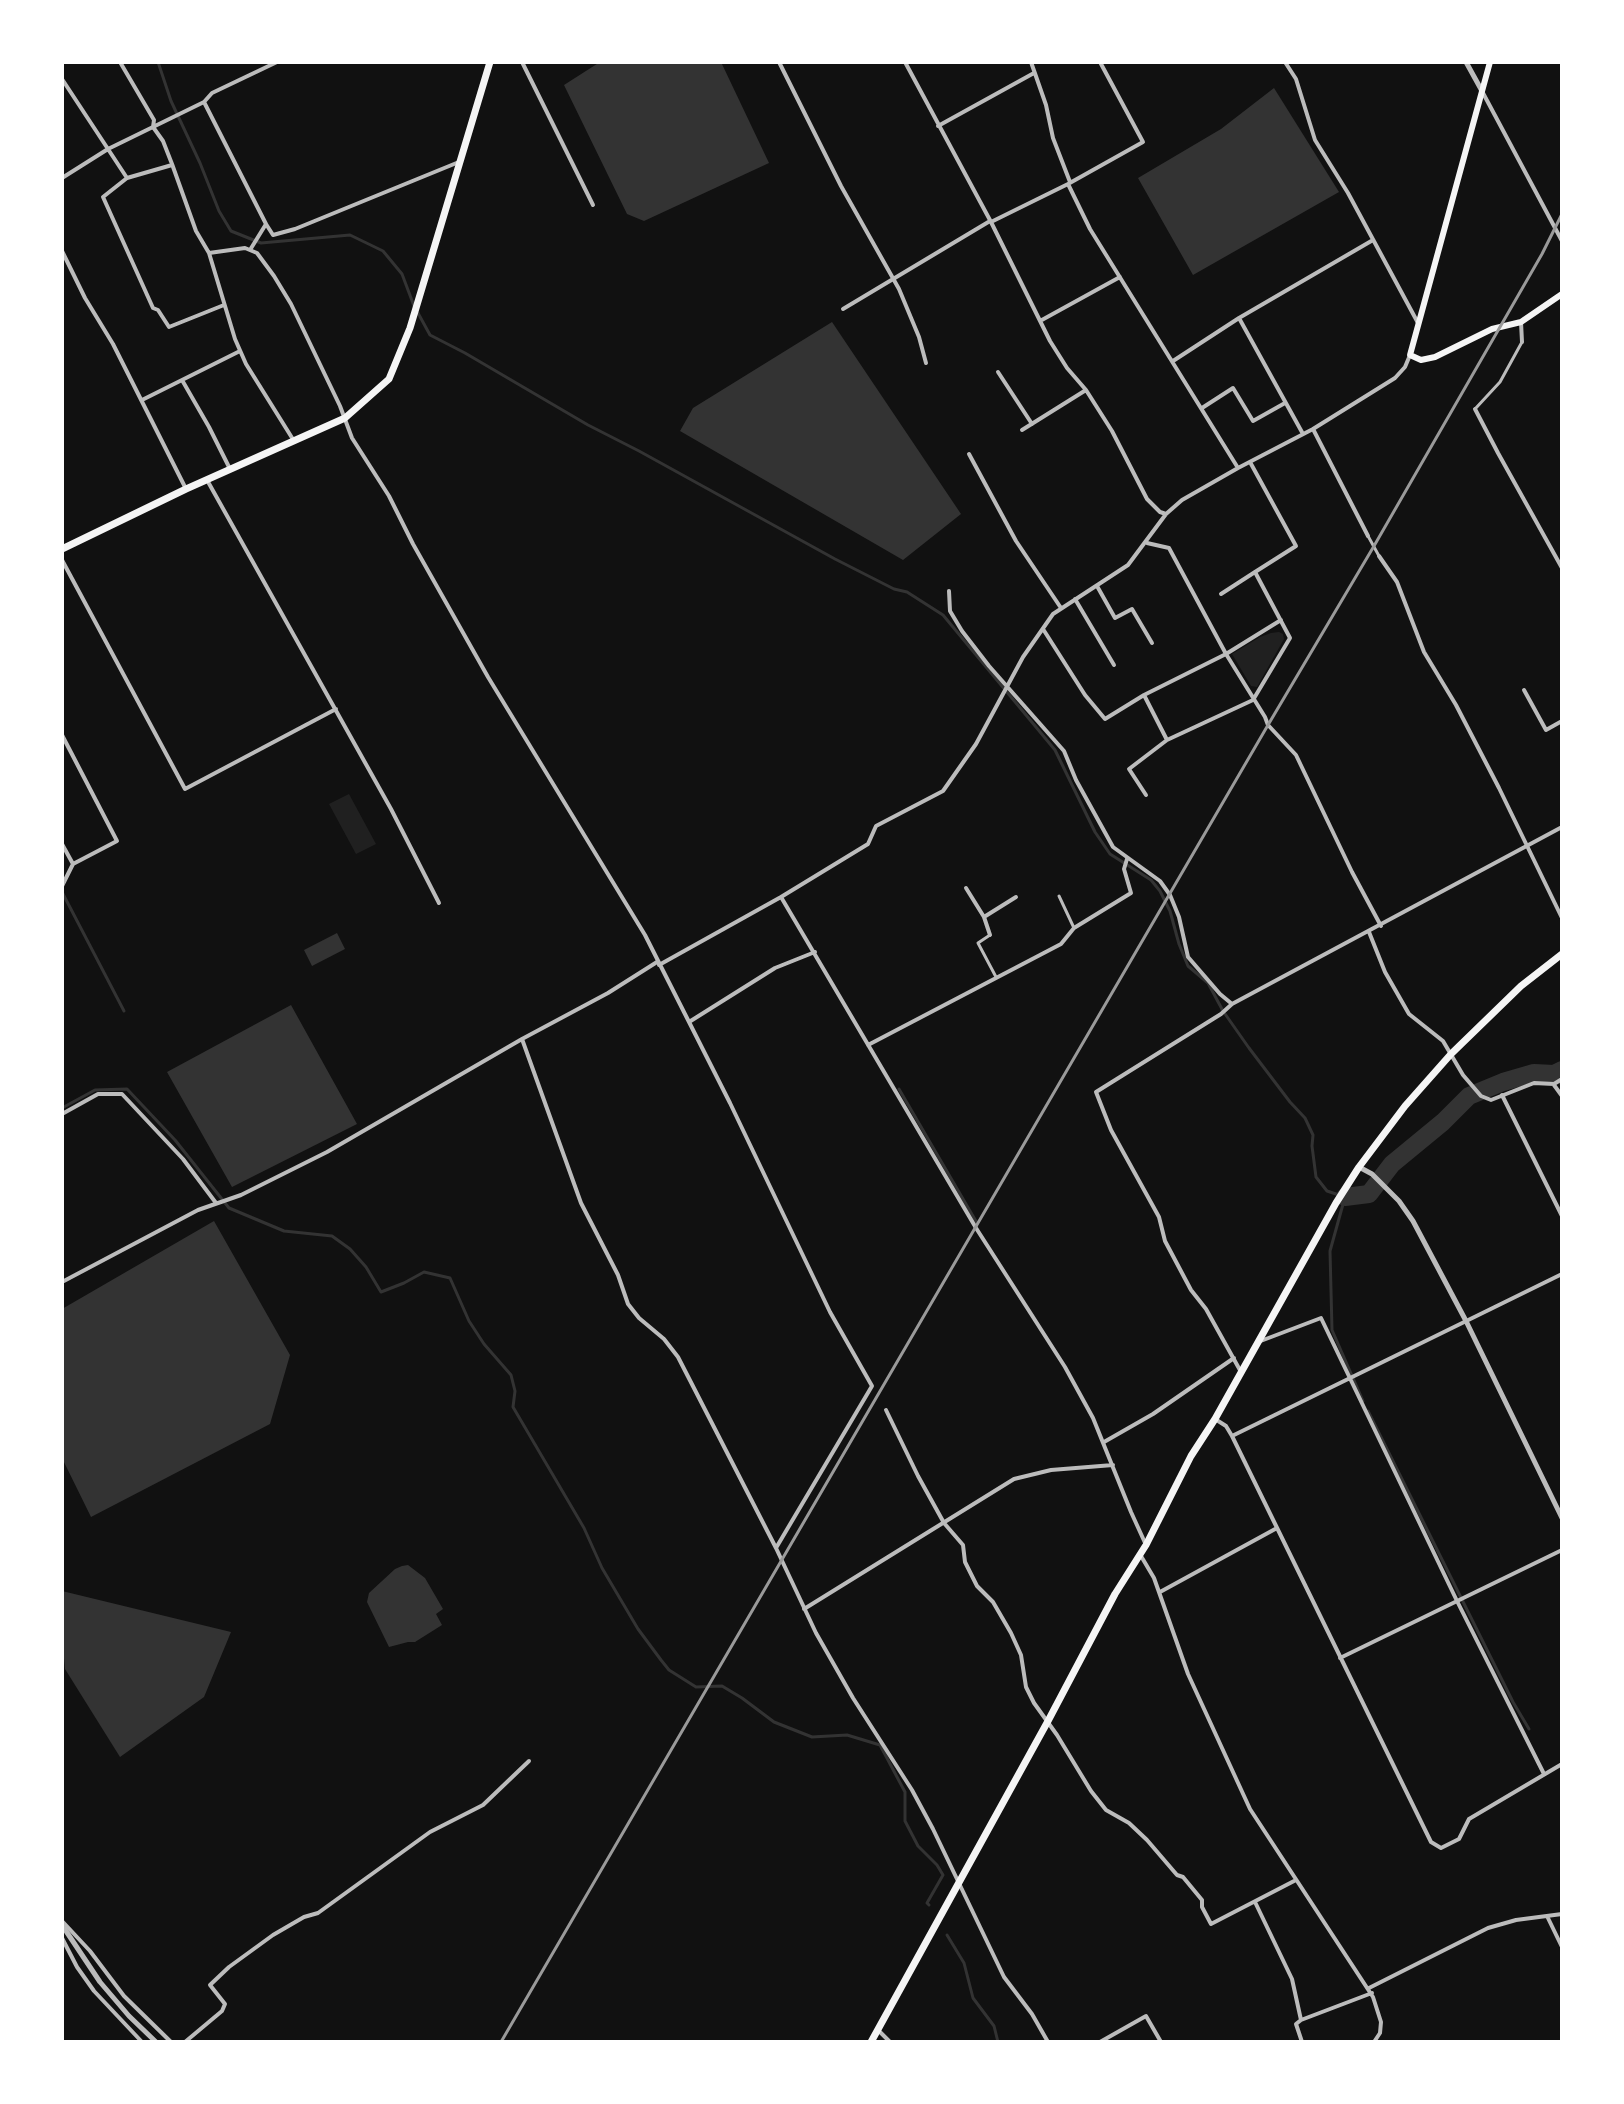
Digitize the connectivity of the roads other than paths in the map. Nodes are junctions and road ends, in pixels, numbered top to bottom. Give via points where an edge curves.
1 (120, 62) edge
2 (277, 62) edge
3 (490, 62) edge
4 (522, 62) edge
5 (779, 62) edge
6 (905, 62) edge
7 (1031, 62) edge
8 (1100, 62) edge
9 (1285, 62) edge
10 (1466, 62) edge
11 (1490, 62) edge
12 (1035, 72) junction
13 (62, 79) edge
14 (1482, 91) junction
15 (204, 102) junction
16 (938, 126) junction
17 (153, 127) junction
18 (108, 149) junction
19 (460, 161) junction
20 (172, 164) junction
21 (62, 178) edge
22 (127, 178) junction
23 (1069, 183) junction
24 (593, 205) dead end
25 (990, 222) junction
26 (266, 224) junction
27 (1373, 240) junction
28 (1562, 241) edge
29 (250, 250) junction
30 (62, 251) edge
31 (209, 253) junction
32 (1120, 277) junction
33 (893, 279) junction
34 (1562, 294) edge
35 (224, 305) junction
36 (843, 309) dead end
37 (1239, 318) junction
38 (1040, 321) junction
39 (1521, 322) junction
40 (1419, 324) junction
41 (1522, 342) joint
42 (240, 351) junction
43 (1410, 355) junction
44 (1173, 361) junction
45 (926, 363) dead end
46 (998, 372) dead end
47 (182, 380) junction
48 (1086, 390) junction
49 (142, 400) junction
50 (1285, 403) junction
51 (1202, 408) junction
52 (1475, 409) joint
53 (345, 418) junction
54 (1032, 424) junction
55 (1313, 429) junction
56 (1022, 430) dead end
57 (1303, 434) junction
58 (294, 441) junction
59 (969, 454) dead end
60 (1250, 462) junction
61 (1238, 468) junction
62 (230, 470) junction
63 (207, 480) junction
64 (186, 489) junction
65 (1166, 514) junction
66 (1368, 536) joint
67 (1147, 543) junction
68 (62, 549) edge
69 (1379, 556) joint
70 (62, 560) edge
71 (1562, 568) edge
72 (1255, 572) junction
73 (1097, 586) junction
74 (949, 591) dead end
75 (1221, 594) dead end
76 (1075, 599) junction
77 (1061, 608) junction
78 (1281, 620) junction
79 (1043, 629) junction
80 (1152, 643) dead end
81 (1226, 654) junction
82 (1114, 665) dead end
83 (1007, 685) junction
84 (1524, 690) dead end
85 (1144, 695) junction
86 (1253, 700) junction
87 (336, 709) junction
88 (1562, 721) edge
89 (62, 735) edge
90 (1167, 740) junction
91 (1146, 795) dead end
92 (1562, 827) edge
93 (62, 844) edge
94 (1527, 846) junction
95 (1127, 859) junction
96 (73, 864) junction
97 (62, 886) edge
98 (966, 888) dead end
99 (1059, 896) dead end
100 (781, 897) junction
101 (1016, 897) dead end
102 (439, 903) dead end
103 (984, 917) junction
104 (1562, 918) edge
105 (1381, 926) junction
106 (1074, 928) junction
107 (1369, 932) junction
108 (990, 935) joint
109 (815, 952) junction
110 (1562, 954) edge
111 (658, 963) junction
112 (996, 977) junction
113 (1232, 1004) junction
114 (689, 1022) junction
115 (522, 1039) junction
116 (868, 1045) junction
117 (1451, 1054) junction
118 (1562, 1079) edge
119 (1555, 1084) junction
120 (1502, 1095) junction
121 (1562, 1096) edge
122 (62, 1114) edge
123 (1359, 1167) junction
124 (218, 1203) junction
125 (1562, 1216) edge
126 (1562, 1274) edge
127 (62, 1282) edge
128 (1466, 1321) junction
129 (1257, 1342) junction
130 (1234, 1358) junction
131 (1241, 1372) junction
132 (1348, 1379) junction
133 (886, 1410) dead end
134 (1215, 1419) junction
135 (1232, 1436) junction
136 (1104, 1442) junction
137 (1113, 1465) junction
138 (1562, 1518) edge
139 (944, 1523) junction
140 (1277, 1528) junction
141 (1146, 1545) junction
142 (776, 1548) junction
143 (1562, 1550) edge
144 (1140, 1554) junction
145 (1160, 1593) junction
146 (1457, 1601) junction
147 (804, 1609) junction
148 (1340, 1658) junction
149 (1048, 1721) junction
150 (529, 1761) dead end
151 (1562, 1764) edge
152 (1544, 1774) junction
153 (1296, 1880) junction
154 (960, 1882) junction
155 (1255, 1902) junction
156 (1562, 1914) edge
157 (1547, 1916) junction
158 (62, 1923) edge
159 (62, 1938) edge
160 (1562, 1947) edge
161 (1370, 1990) junction
162 (1301, 2020) junction
163 (878, 2030) junction
164 (142, 2042) edge
165 (156, 2042) edge
166 (171, 2042) edge
167 (185, 2042) edge
168 (871, 2042) edge
169 (890, 2042) edge
170 (1048, 2042) edge
171 (1100, 2042) edge
172 (1161, 2042) edge
173 (1302, 2042) edge
174 (1374, 2042) edge

1 - 17 street via 154,120
2 - 15 street via 212,93
3 - 19 highway
4 - 24 street
5 - 33 street
6 - 16 street
7 - 12 street
8 - 23 street via 1143,142
9 - 27 street via 1296,79 1315,140
10 - 14 street
11 - 14 main road
12 - 16 street
12 - 23 street
13 - 18 street
14 - 28 street
14 - 40 main road
15 - 17 street
15 - 26 street
16 - 25 street
17 - 18 street
17 - 20 street
18 - 21 street
18 - 22 street
19 - 26 street via 295,229 273,235
19 - 53 highway via 410,328 389,379
20 - 22 street
20 - 31 street
22 - 35 street via 103,197 153,308 169,327
23 - 25 street
23 - 32 street
25 - 33 street
25 - 38 street
26 - 29 street
27 - 37 street
27 - 40 street
29 - 31 street
29 - 53 street via 291,304
30 - 49 street
31 - 35 street
32 - 38 street
32 - 44 street
33 - 36 street
33 - 45 street
34 - 39 main road
35 - 42 street
37 - 44 street
37 - 50 street
38 - 48 street
39 - 41 street
39 - 43 main road via 1492,329 1435,357 1421,360
40 - 43 main road
41 - 52 street via 1500,382
42 - 47 street
42 - 58 street
43 - 55 street via 1395,378
44 - 51 street
46 - 54 street
47 - 49 street
47 - 62 street
48 - 54 street
48 - 65 street via 1147,499
49 - 64 street
50 - 51 street via 1253,421 1233,388
50 - 57 street
51 - 61 street
52 - 71 street
53 - 58 highway
53 - 111 street via 488,677
54 - 56 street
55 - 57 street
55 - 66 street
57 - 60 street
58 - 62 highway
59 - 77 street via 1016,541
60 - 61 street
60 - 72 street via 1296,546
61 - 65 street
62 - 63 highway
63 - 64 highway
63 - 87 street
64 - 68 highway
65 - 67 street
66 - 69 street
67 - 73 street via 1128,565
67 - 81 street via 1169,548
69 - 94 street via 1397,582 1424,652
70 - 87 street via 185,789
72 - 75 street
72 - 78 street
73 - 76 street
73 - 80 street via 1115,618 1132,609
74 - 83 street via 950,611 962,631
76 - 77 street
76 - 82 street
77 - 79 street
78 - 81 street
78 - 86 street via 1290,638
79 - 83 street
79 - 85 street via 1105,719
81 - 85 street
81 - 86 street
83 - 95 street via 1064,751 1113,847
83 - 100 street via 943,791 876,826 868,844
84 - 88 street via 1546,730
85 - 90 street
86 - 90 street
86 - 105 street via 1296,755
87 - 102 street
89 - 96 street via 117,841
90 - 91 street via 1129,769
92 - 94 street
93 - 96 street
94 - 104 street
94 - 105 street
95 - 106 street via 1124,869 1131,893
95 - 113 street via 1160,881 1179,917 1188,957
96 - 97 street
98 - 103 street
99 - 106 street
100 - 109 street
100 - 111 street
101 - 103 street
103 - 108 street
105 - 107 street
106 - 112 street via 1061,944
107 - 113 street
107 - 117 street via 1409,1014
108 - 112 street via 978,943
109 - 114 street via 775,968
109 - 116 street
110 - 117 highway
111 - 114 street
111 - 115 street
112 - 116 street
113 - 130 street via 1096,1092 1184,1278
114 - 142 street via 830,1312 872,1386
115 - 124 street via 327,1152
115 - 142 street via 581,1203 628,1304 678,1357
116 - 136 street via 1065,1367
117 - 120 street via 1481,1096 1491,1100
117 - 123 highway
118 - 119 street
119 - 120 street via 1534,1083
119 - 121 street
120 - 125 street
122 - 124 street via 98,1094 122,1094
123 - 128 street via 1399,1201
123 - 129 highway
124 - 127 street
126 - 128 street
128 - 132 street
128 - 138 street
129 - 131 highway
129 - 132 street via 1321,1318
130 - 131 street
130 - 136 street
131 - 134 highway
132 - 135 street
132 - 146 street
133 - 139 street
134 - 135 street
134 - 141 highway
135 - 140 street
136 - 137 street
137 - 139 street via 1014,1479
137 - 141 street
139 - 147 street
139 - 149 street via 963,1545 977,1586 1011,1633 1026,1687
140 - 145 street
140 - 148 street
141 - 144 highway
142 - 147 street
143 - 146 street
144 - 145 street
144 - 149 highway
145 - 153 street via 1188,1674 1250,1809
146 - 148 street
146 - 152 street
147 - 154 street
148 - 152 street via 1431,1842 1441,1848 1459,1839 1469,1819
149 - 154 highway
149 - 155 street via 1106,1810 1129,1823 1183,1877 1202,1900 1211,1924
150 - 167 street via 483,1805 430,1832 318,1913 273,1935 229,1967 210,1985 225,2004 222,2011
151 - 152 street
153 - 155 street
153 - 161 street
154 - 163 highway
154 - 170 street via 1004,1977
155 - 162 street via 1292,1979
156 - 157 street
157 - 160 street
157 - 161 street via 1488,1928
158 - 165 street via 100,1982
158 - 166 street
159 - 164 street via 94,1991
161 - 162 street
161 - 174 street via 1381,2022
162 - 173 street via 1296,2024
163 - 168 highway
163 - 169 street
171 - 172 street via 1146,2016

